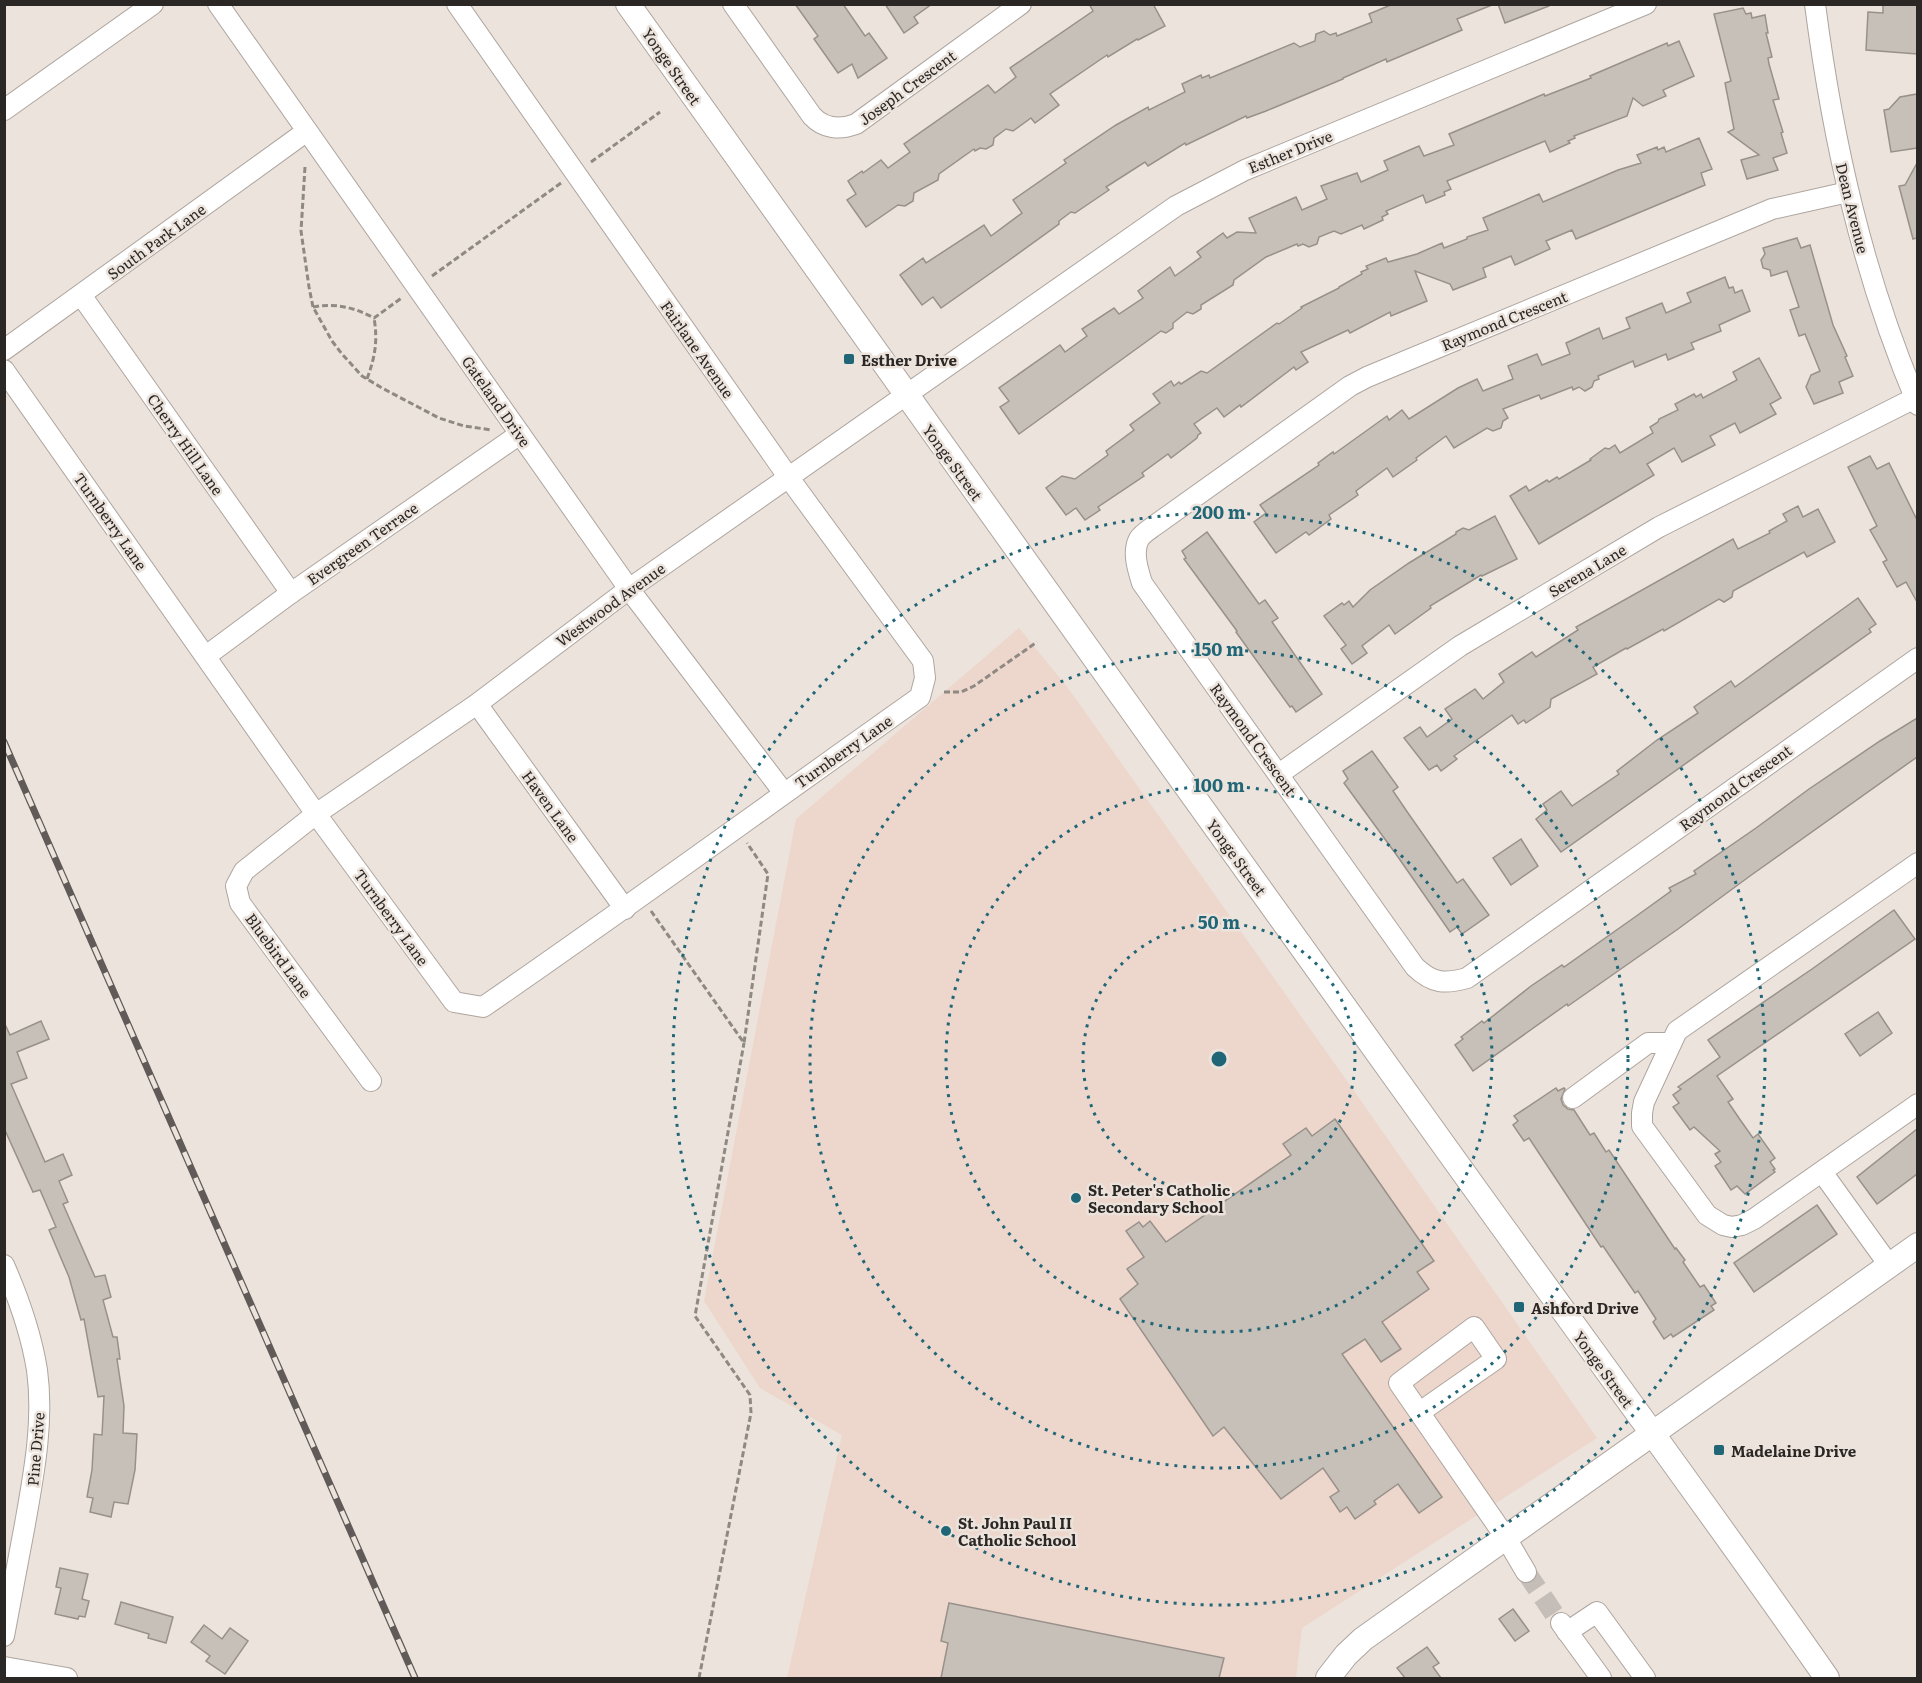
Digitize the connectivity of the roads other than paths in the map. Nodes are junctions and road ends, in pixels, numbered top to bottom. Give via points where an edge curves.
1 (153, 4) edge
2 (218, 4) edge
3 (456, 4) edge
4 (628, 4) edge
5 (733, 4) edge
6 (1021, 4) edge
7 (1646, 4) edge
8 (1815, 4) edge
9 (1599, 13) edge
10 (4, 110) edge
11 (307, 131) junction
12 (1848, 192) junction
13 (81, 295) junction
14 (4, 350) edge
15 (4, 370) edge
16 (906, 395) junction
17 (1916, 402) edge
18 (520, 434) junction
19 (789, 478) junction
20 (629, 589) junction
21 (291, 593) junction
22 (206, 656) junction
23 (1917, 658) edge
24 (920, 697) joint
25 (477, 704) junction
26 (1279, 774) junction
27 (784, 793) junction
28 (316, 814) junction
29 (1917, 863) edge
30 (625, 909) junction
31 (1671, 1043) junction
32 (371, 1081) dead end
33 (1573, 1098) dead end
34 (1917, 1104) edge
35 (1822, 1172) junction
36 (1917, 1245) edge
37 (4, 1265) edge
38 (1889, 1265) junction
39 (1420, 1412) junction
40 (1652, 1434) junction
41 (1506, 1538) junction
42 (1526, 1572) tunnel mouth
43 (4, 1636) edge
44 (4, 1667) edge
45 (67, 1678) edge
46 (1328, 1678) edge
47 (1601, 1678) edge
48 (1645, 1678) edge
49 (1827, 1678) edge

1 - 10 street
2 - 11 street, Gateland Drive
3 - 19 street, Fairlane Avenue
4 - 16 main road, Yonge Street
5 - 6 street, Joseph Crescent via 812,116 818,123 835,128 856,124
7 - 9 street, Esther Drive
8 - 12 street, Dean Avenue
9 - 16 street, Esther Drive via 1194,195
11 - 13 street, South Park Lane
11 - 18 street, Gateland Drive
12 - 17 street, Dean Avenue via 1870,271
12 - 26 street, Raymond Crescent via 1772,209 1367,377 1139,539 1137,569 1142,583
13 - 14 street, South Park Lane
13 - 21 street, Cherry Hill Lane
15 - 22 street, Turnberry Lane
16 - 19 street, Westwood Avenue
16 - 40 main road, Yonge Street
17 - 26 street, Serena Lane via 1649,533 1460,646
18 - 20 street, Gateland Drive
18 - 21 street, Evergreen Terrace
19 - 20 street, Westwood Avenue
19 - 24 street, Fairlane Avenue via 923,661 925,678
20 - 25 street, Westwood Avenue
20 - 27 street, Gateland Drive
21 - 22 street, Evergreen Terrace
22 - 28 street, Turnberry Lane
23 - 26 street, Raymond Crescent via 1459,981 1432,980 1415,967
24 - 27 street, Turnberry Lane
25 - 28 street, Westwood Avenue
25 - 30 street, Haven Lane
27 - 30 street, Turnberry Lane
28 - 30 street, Turnberry Lane via 454,1002 483,1007
28 - 32 street, Bluebird Lane via 244,871 236,886 240,903
29 - 31 street via 1677,1031
31 - 33 street via 1648,1043
31 - 35 street via 1644,1102 1642,1126 1707,1215 1723,1225 1742,1225
34 - 35 street
35 - 38 street
36 - 38 main road
37 - 43 street, Pine Drive via 31,1338 39,1401 36,1460
38 - 40 main road
39 - 39 street via 1399,1383 1474,1327 1496,1359
39 - 41 street
40 - 41 main road
40 - 49 main road, Yonge Street
41 - 42 street
41 - 46 main road via 1364,1639
44 - 45 street
47 - 48 street via 1563,1626 1597,1612

